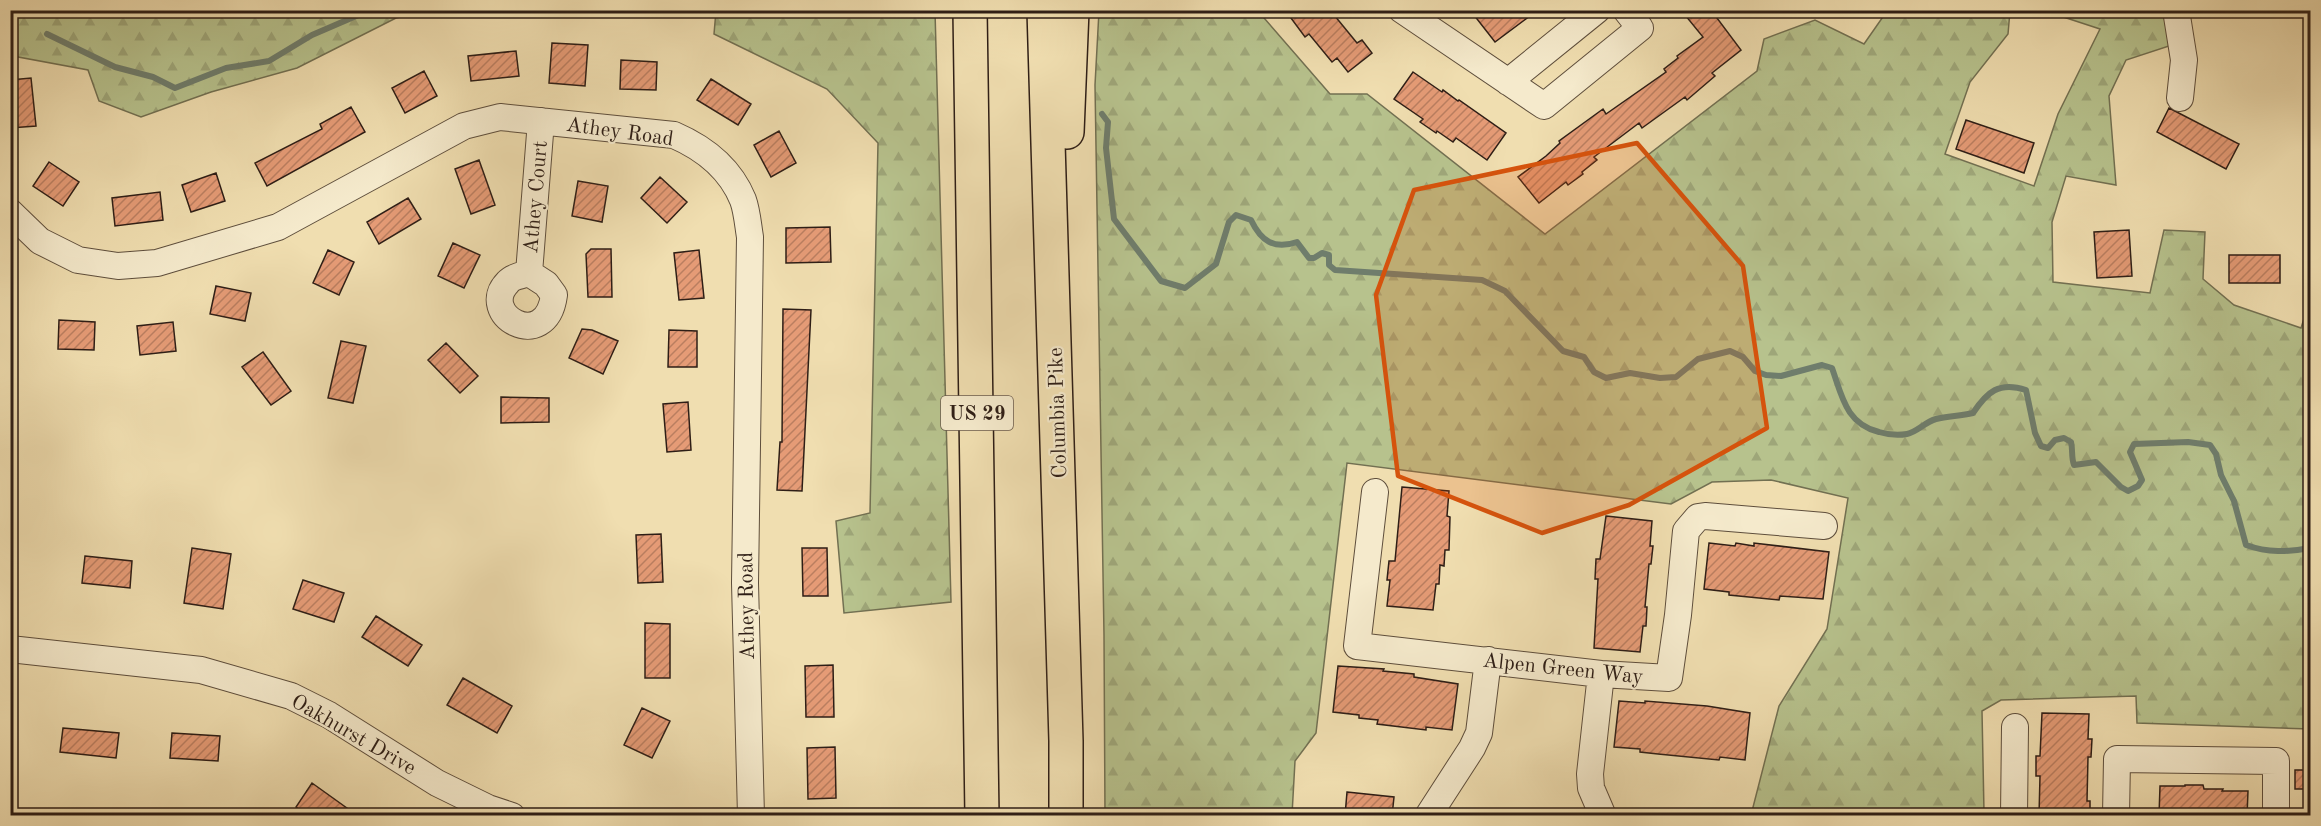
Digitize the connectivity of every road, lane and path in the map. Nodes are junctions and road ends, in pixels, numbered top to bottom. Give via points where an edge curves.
1 (969, 10) edge
2 (1044, 10) edge
3 (1072, 10) edge
4 (1402, 10) edge
5 (1597, 10) edge
6 (1626, 10) edge
7 (2176, 10) edge
8 (1508, 82) junction
9 (2180, 98) dead end
10 (541, 121) junction
11 (10, 212) edge
12 (529, 273) dead end
13 (1057, 409) junction
14 (1375, 492) dead end
15 (1824, 526) dead end
16 (10, 649) edge
17 (1488, 660) junction
18 (1601, 674) junction
19 (2015, 726) dead end
20 (513, 816) edge
21 (751, 816) edge
22 (982, 816) edge
23 (1066, 816) edge
24 (1428, 816) edge
25 (1603, 816) edge
26 (2014, 816) edge
27 (2116, 816) edge
28 (2276, 816) edge

1 - 22 highway, US 29
2 - 13 highway, Columbia Pike
3 - 13 highway
4 - 8 street
5 - 8 street
6 - 8 street via 1640,28 1544,106
7 - 9 street via 2184,60
10 - 11 street, Athey Road via 500,117 464,126 278,227 157,263 118,266 78,260 40,241
10 - 12 street, Athey Court
10 - 21 street, Athey Road via 674,135 697,144 725,170 743,201 750,237 745,583
13 - 23 highway, Columbia Pike
14 - 17 street, Alpen Green Way via 1357,646
15 - 18 street, Alpen Green Way via 1698,517 1686,531 1669,678
16 - 20 street, Oakhurst Drive via 201,670 291,696 437,783
17 - 18 street, Alpen Green Way
17 - 24 street via 1479,733
18 - 25 street via 1590,774 1591,788
19 - 26 street
27 - 28 street via 2117,759 2276,761

